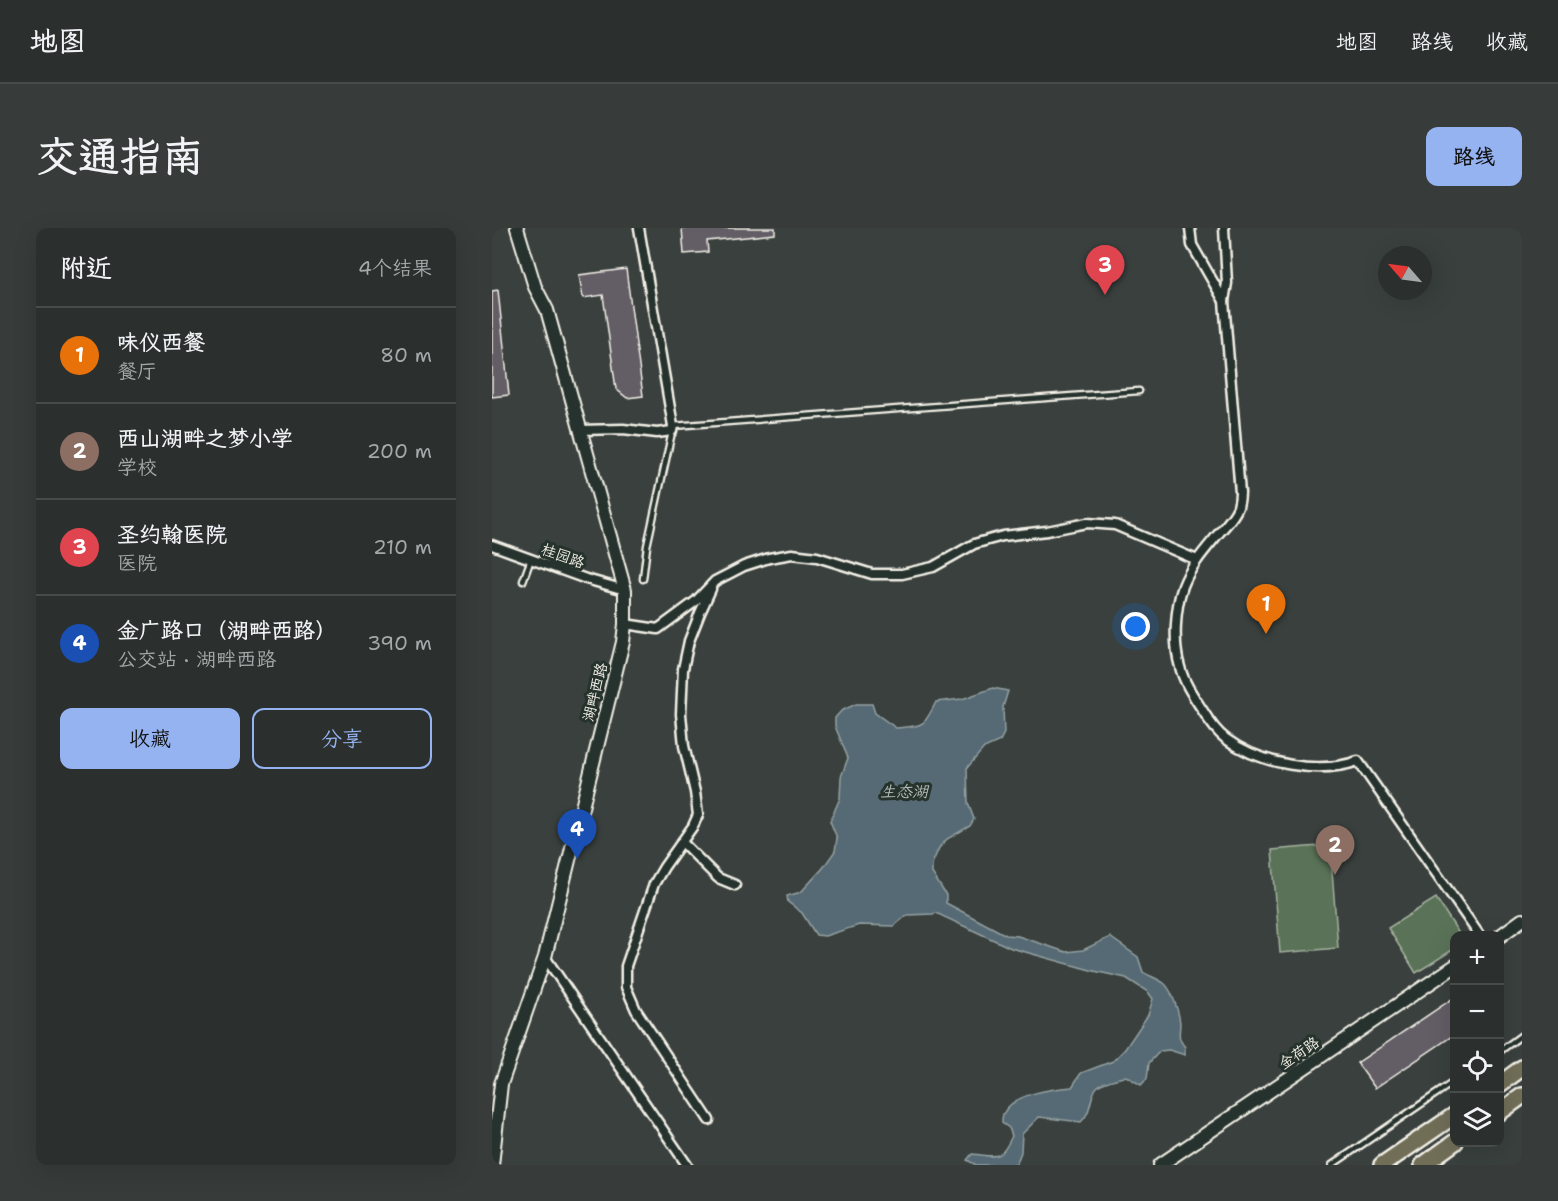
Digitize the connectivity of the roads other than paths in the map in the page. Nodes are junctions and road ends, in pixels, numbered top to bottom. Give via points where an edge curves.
1 (517, 228) edge
2 (639, 228) edge
3 (1190, 228) edge
4 (1224, 228) edge
5 (1224, 301) junction
6 (1139, 392) dead end
7 (672, 429) junction
8 (580, 430) junction
9 (492, 545) edge
10 (531, 559) junction
11 (1197, 560) junction
12 (643, 579) dead end
13 (523, 581) dead end
14 (716, 581) junction
15 (625, 590) junction
16 (625, 624) junction
17 (682, 842) junction
18 (735, 885) dead end
19 (1522, 920) edge
20 (1476, 931) edge
21 (1504, 933) edge
22 (544, 957) junction
23 (1450, 969) edge
24 (1522, 1035) edge
25 (1504, 1048) edge
26 (1522, 1068) edge
27 (1504, 1081) edge
28 (497, 1083) edge
29 (1450, 1084) edge
30 (1522, 1096) edge
31 (1504, 1109) edge
32 (1450, 1118) edge
33 (709, 1120) dead end
34 (1450, 1146) edge
35 (492, 1165) edge
36 (687, 1165) edge
37 (1160, 1165) edge
38 (1332, 1165) edge
39 (1382, 1165) edge
40 (1423, 1165) edge

1 - 8 street, 湖畔西路 via 535,287 547,310
2 - 7 street
3 - 5 street via 1192,245
4 - 5 street
5 - 11 street via 1240,493 1232,517
6 - 7 lane
7 - 8 street via 657,433
7 - 12 lane
8 - 15 street, 湖畔西路
9 - 10 street, 桂园路
10 - 13 lane
10 - 15 street, 桂园路
11 - 14 street via 1115,525 1087,523 988,540 933,567 902,574 872,574 817,557 792,554 744,566
11 - 20 street via 1184,586 1175,633 1179,666 1189,691 1207,717 1225,738 1266,759 1323,768 1358,762
14 - 16 street via 658,629
14 - 17 street via 689,641 683,669 684,746 698,815
15 - 16 street, 湖畔西路
16 - 22 street, 湖畔西路
17 - 18 street via 718,878
17 - 33 street via 654,884 626,966 626,987 636,1010
19 - 21 street
22 - 28 street, 湖畔西路
22 - 36 street
23 - 37 street, 金荷路
24 - 25 lane
26 - 27 highway
28 - 35 street, 湖畔西路
29 - 38 lane
30 - 31 highway
32 - 39 highway
34 - 40 highway

